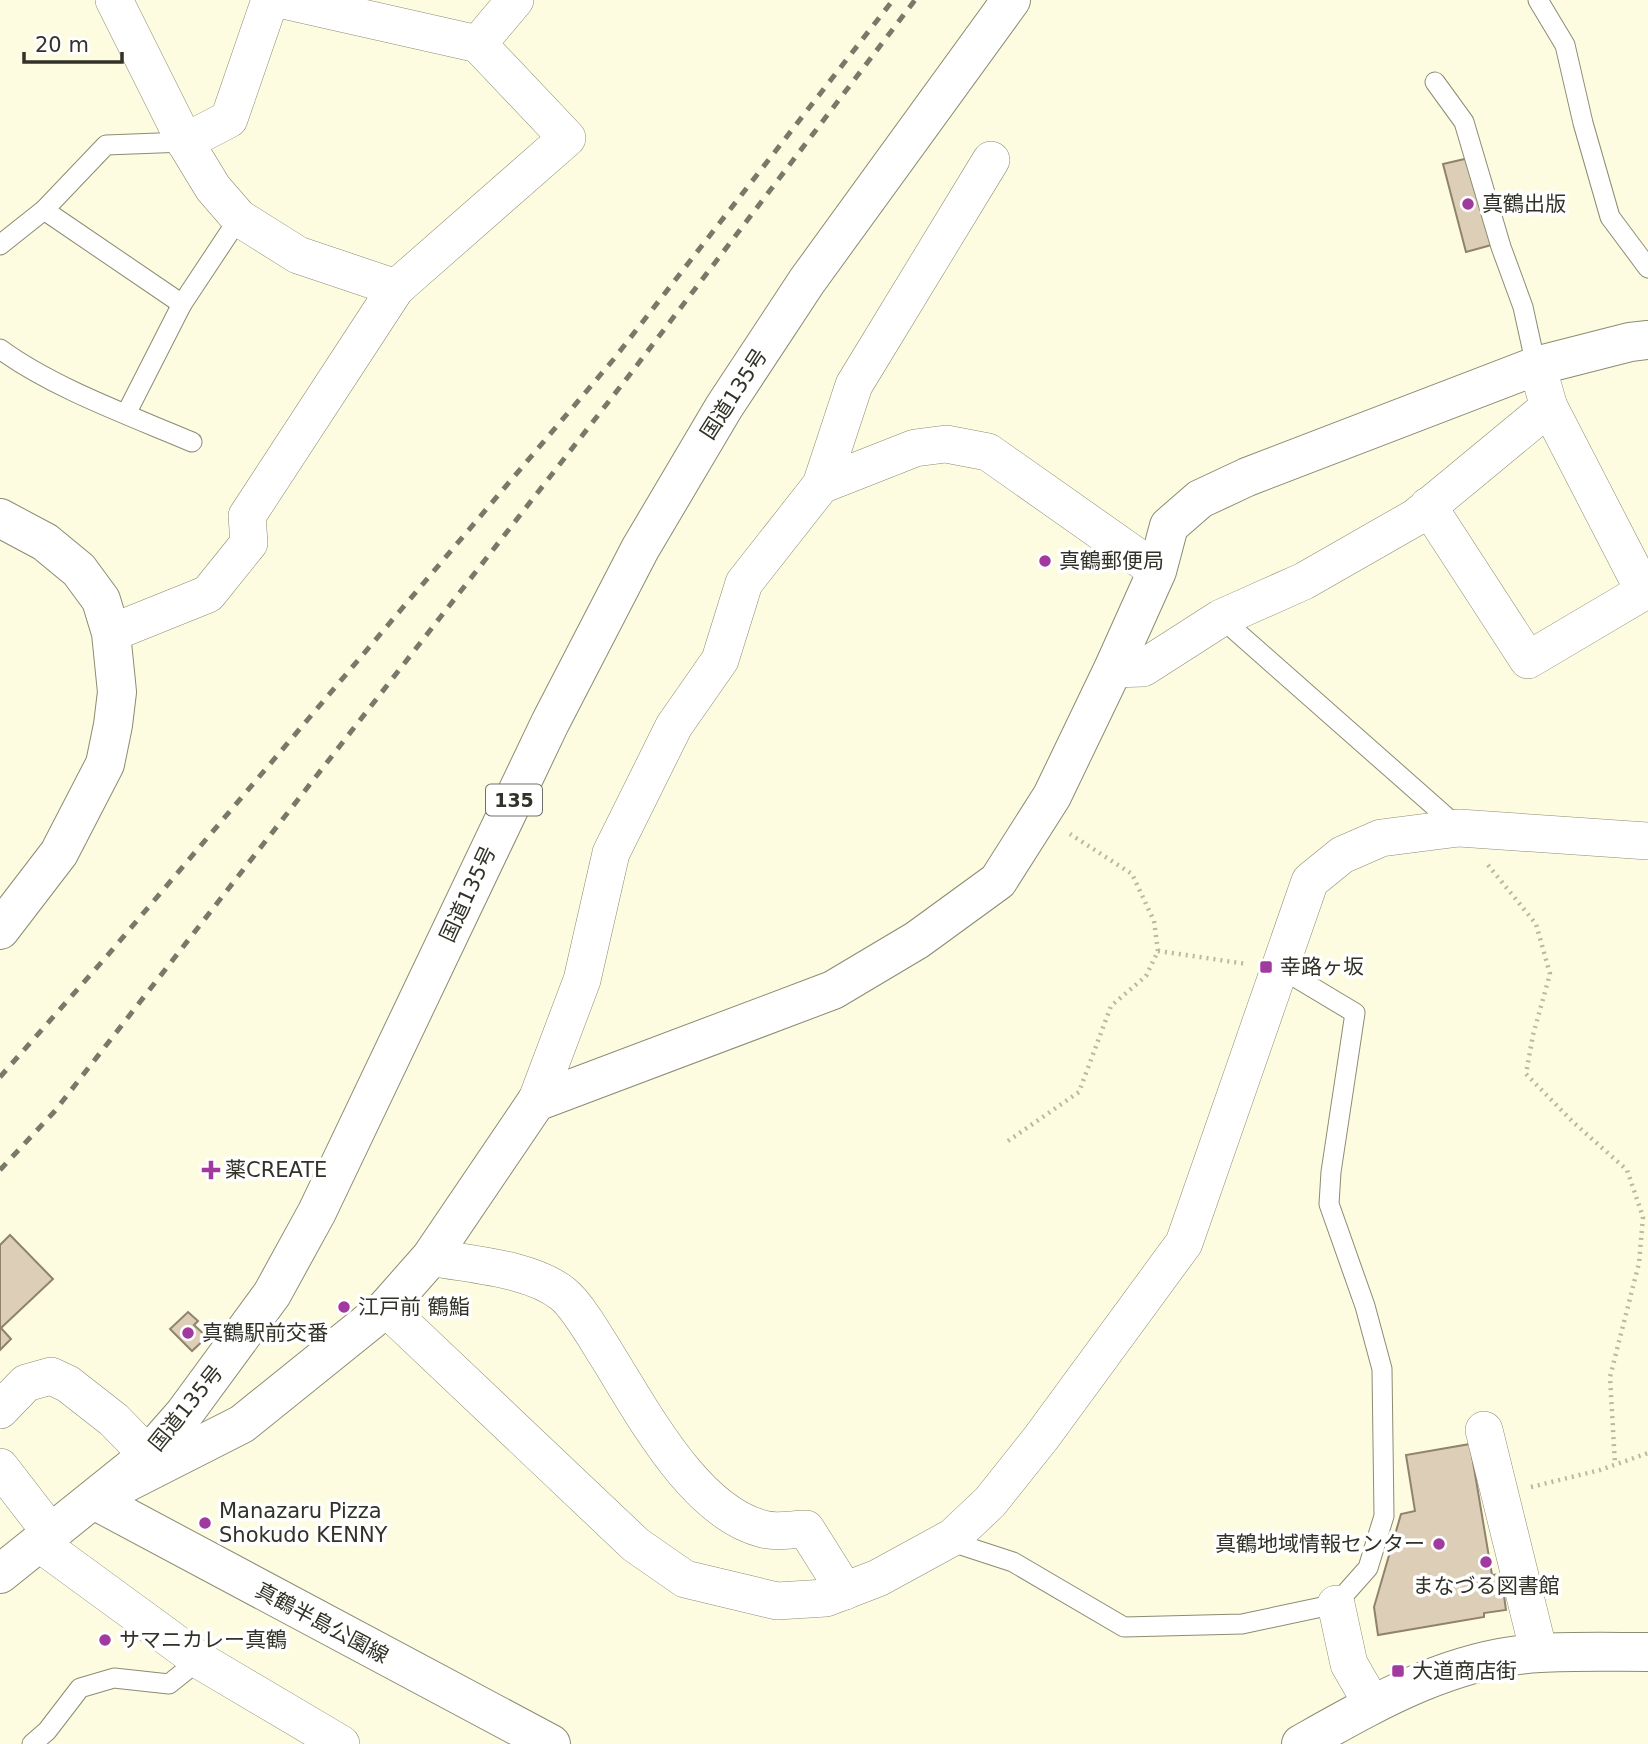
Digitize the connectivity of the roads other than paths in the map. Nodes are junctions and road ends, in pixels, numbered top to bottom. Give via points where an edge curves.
1 (114, 0) edge
2 (270, 0) edge
3 (283, 0) edge
4 (515, 0) edge
5 (1011, 0) edge
6 (1538, 0) edge
7 (478, 44) junction
8 (1435, 82) dead end
9 (185, 142) junction
10 (991, 160) dead end
11 (44, 209) junction
12 (239, 218) junction
13 (0, 245) edge
14 (1648, 268) edge
15 (396, 288) junction
16 (182, 304) junction
17 (1648, 340) edge
18 (0, 349) edge
19 (1536, 366) junction
20 (1549, 407) junction
21 (126, 414) junction
22 (192, 442) dead end
23 (821, 485) junction
24 (1428, 506) junction
25 (0, 518) edge
26 (1157, 571) junction
27 (1646, 590) edge
28 (1221, 618) junction
29 (111, 633) junction
30 (1113, 669) junction
31 (1459, 828) junction
32 (1648, 841) edge
33 (0, 930) edge
34 (1280, 968) junction
35 (536, 1102) junction
36 (430, 1257) junction
37 (386, 1308) junction
38 (0, 1410) edge
39 (1484, 1430) dead end
40 (148, 1455) junction
41 (0, 1467) edge
42 (94, 1500) junction
43 (953, 1537) junction
44 (45, 1538) junction
45 (0, 1574) edge
46 (845, 1591) junction
47 (1336, 1604) junction
48 (1648, 1652) edge
49 (1539, 1653) junction
50 (199, 1660) junction
51 (1372, 1704) junction
52 (32, 1744) edge
53 (341, 1744) edge
54 (551, 1744) edge
55 (1301, 1744) edge

1 - 9 street
2 - 9 street via 229,119
3 - 7 street
4 - 7 street
5 - 40 main road, 国道135号 / 135 via 807,281 702,443 640,548 556,711 303,1240 255,1320
6 - 14 lane via 1565,45 1610,217
7 - 15 street via 567,138
8 - 19 lane via 1464,122
9 - 11 lane via 106,145
9 - 12 street via 213,188
10 - 23 street via 854,385
11 - 13 lane
11 - 16 lane
12 - 15 street via 298,255
12 - 16 lane
15 - 29 street via 247,516 249,543 208,594
16 - 21 lane
17 - 19 main road
18 - 21 lane via 23,366
19 - 20 street
19 - 26 main road via 1200,499 1169,526
20 - 24 street
20 - 27 street
21 - 22 lane
23 - 26 street via 915,447 947,444 988,452
23 - 35 street via 744,583 720,660 674,726 611,853 583,980
24 - 27 street via 1528,660
24 - 28 street via 1304,581
25 - 29 main road via 46,542 79,570 102,600
26 - 30 main road
28 - 30 street via 1143,668
28 - 31 lane
29 - 33 main road via 117,692 105,764 59,853
30 - 35 main road via 1052,796 998,881 917,940 833,990
31 - 32 street
31 - 34 street via 1381,838 1342,855 1311,881
34 - 43 street via 1184,1243 1041,1438 990,1502
34 - 47 lane via 1355,1013 1329,1204 1382,1370 1384,1516 1368,1568
35 - 36 main road
36 - 37 main road
36 - 46 street via 530,1275 564,1294 684,1473 726,1514 765,1530 806,1529
37 - 42 main road via 242,1423
37 - 46 street via 636,1545 685,1579 778,1601 826,1598
38 - 40 street via 26,1382 51,1376 114,1420
39 - 49 street
40 - 42 main road, 国道135号 / 135
41 - 44 street
42 - 44 main road, 国道135号 / 135
42 - 54 main road, 真鶴半島公園線
43 - 46 street
43 - 47 lane via 964,1546 1013,1562 1124,1627 1242,1624
44 - 45 main road, 国道135号 / 135
44 - 50 street
47 - 51 street via 1349,1664
48 - 49 main road
49 - 51 main road via 1452,1670
50 - 52 lane via 169,1684 114,1678 80,1688
50 - 53 street
51 - 55 main road

